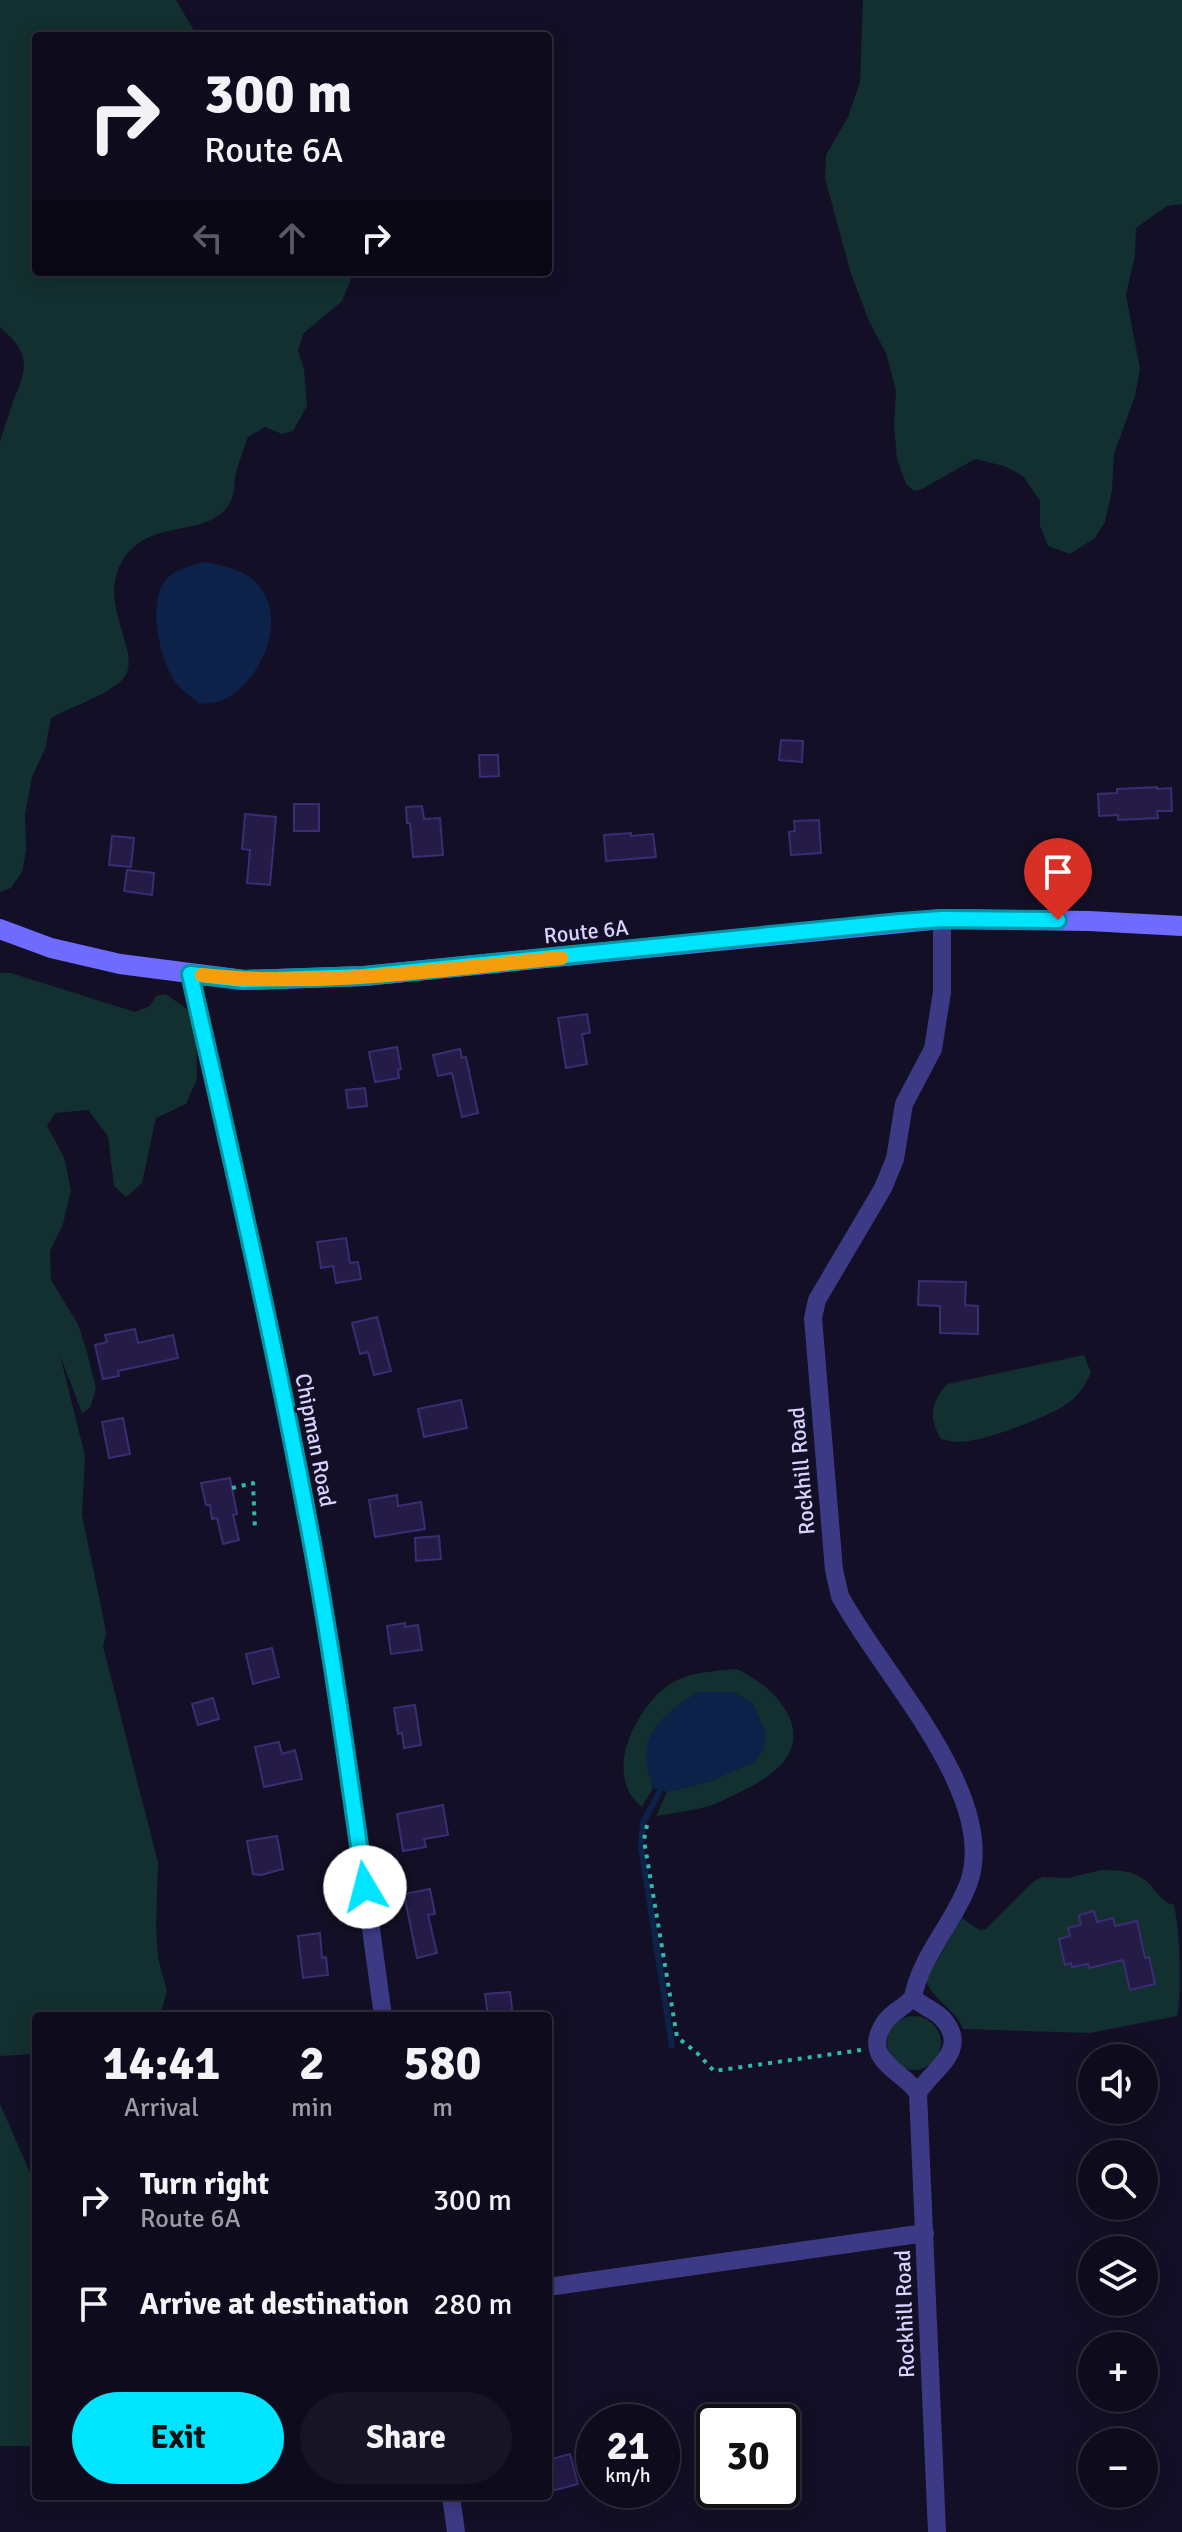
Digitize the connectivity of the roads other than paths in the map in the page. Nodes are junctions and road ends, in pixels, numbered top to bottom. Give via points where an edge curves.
1 (942, 919) junction
2 (1182, 926) edge
3 (0, 929) edge
4 (190, 974) junction
5 (913, 1997) junction
6 (382, 2012) edge
7 (918, 2093) junction
8 (925, 2233) junction
9 (552, 2286) edge
10 (452, 2500) edge
11 (456, 2532) edge
12 (937, 2532) edge

1 - 2 main road, Route 6A
1 - 4 main road, Route 6A via 364,976 244,980
1 - 5 street, Rockhill Road via 942,992 933,1049 904,1104 895,1159 883,1188 817,1300 813,1318 840,1596 950,1766 972,1826 969,1881
3 - 4 main road, Route 6A via 51,948
4 - 6 street, Chipman Road via 307,1517
5 - 7 street via 941,2018 951,2036 944,2065
5 - 7 street, Rockhill Road via 885,2021 879,2048 884,2062
7 - 8 street, Rockhill Road
8 - 9 street
8 - 12 street, Rockhill Road
10 - 11 street

